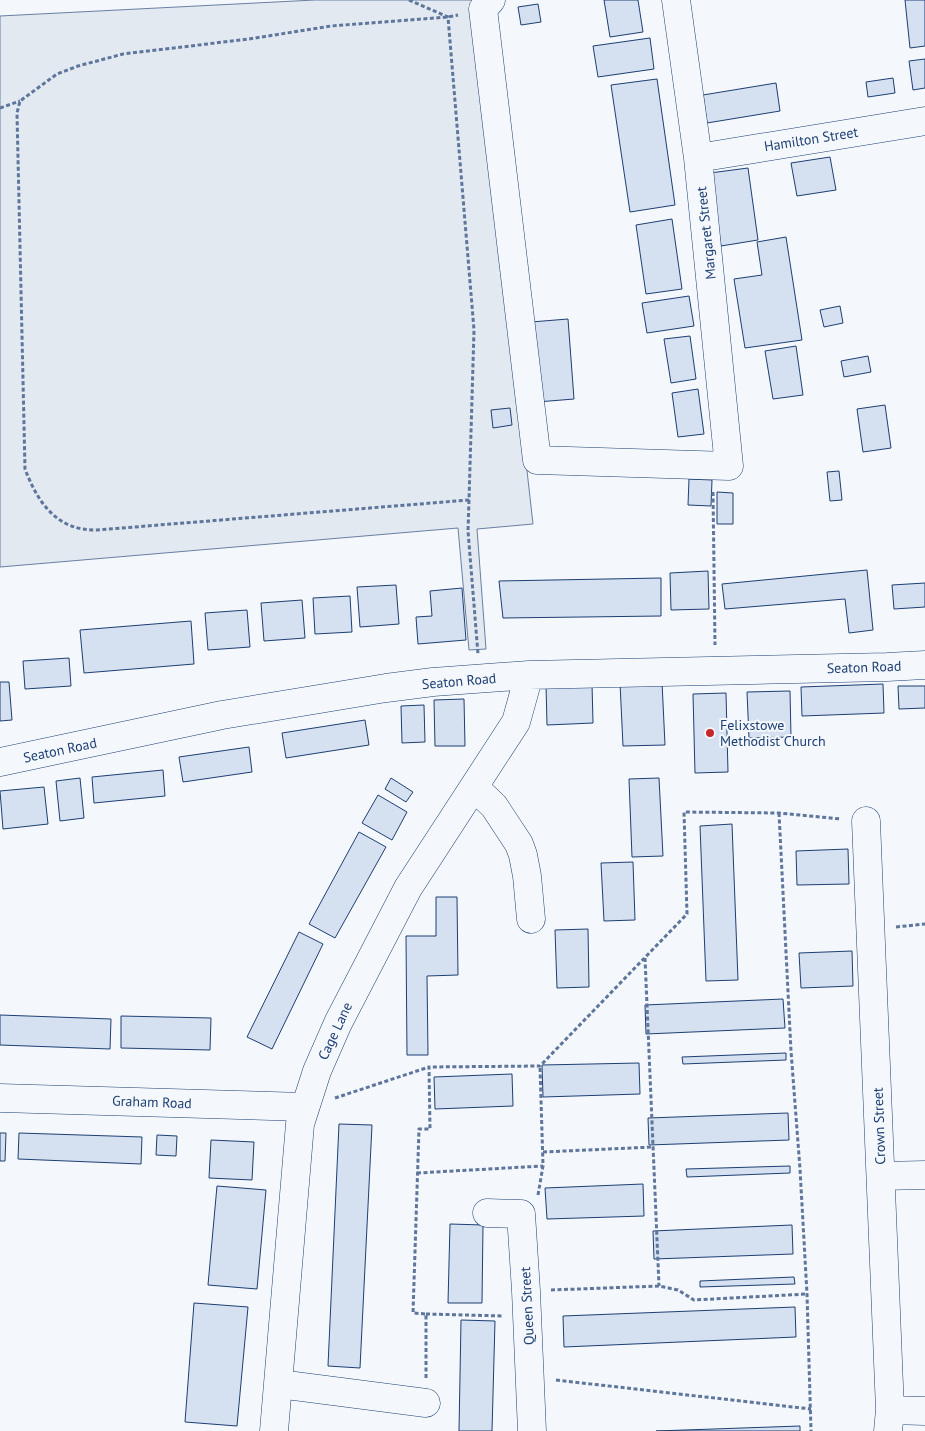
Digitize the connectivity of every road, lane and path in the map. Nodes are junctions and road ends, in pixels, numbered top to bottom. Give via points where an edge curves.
1 (409, 0) edge
2 (676, 0) edge
3 (487, 5) edge
4 (448, 18) junction
5 (20, 101) junction
6 (0, 108) edge
7 (925, 121) edge
8 (698, 158) junction
9 (721, 466) junction
10 (469, 500) junction
11 (925, 665) edge
12 (715, 670) junction
13 (528, 675) junction
14 (480, 679) junction
15 (0, 762) edge
16 (474, 787) junction
17 (779, 813) junction
18 (866, 821) joint
19 (531, 919) dead end
20 (645, 957) junction
21 (540, 1066) junction
22 (429, 1068) junction
23 (0, 1098) edge
24 (305, 1107) junction
25 (653, 1147) junction
26 (542, 1152) junction
27 (543, 1166) junction
28 (418, 1173) junction
29 (925, 1175) edge
30 (881, 1176) junction
31 (487, 1213) dead end
32 (522, 1225) junction
33 (659, 1286) junction
34 (807, 1294) junction
35 (527, 1304) junction
36 (426, 1314) junction
37 (530, 1377) junction
38 (280, 1384) junction
39 (426, 1403) joint
40 (811, 1409) junction
41 (925, 1411) edge
42 (889, 1421) edge
43 (274, 1431) edge
44 (532, 1431) edge
45 (811, 1431) edge

1 - 4 path
2 - 8 street, Margaret Street
3 - 4 path
3 - 9 street via 537,460
4 - 5 path via 330,26 123,54 56,74
4 - 10 path via 474,330
5 - 6 path
5 - 10 path via 17,113 25,469 44,507 62,522 83,531
7 - 8 street, Hamilton Street
8 - 9 street, Margaret Street
9 - 12 path
10 - 14 path via 468,531
11 - 12 street, Seaton Road
12 - 13 street, Seaton Road
13 - 14 street, Seaton Road
13 - 16 street, Cage Lane via 516,722
14 - 15 street, Seaton Road via 386,688 270,706
16 - 19 street via 494,806 519,844 527,876
16 - 24 street, Cage Lane via 408,888 326,1048
17 - 18 path
17 - 20 path via 684,812 686,914
17 - 34 path
18 - 30 street, Crown Street
20 - 21 path
20 - 25 path
21 - 22 path
21 - 26 path
22 - 24 path
22 - 28 path via 430,1128 419,1129
23 - 24 street, Graham Road
24 - 38 street, Cage Lane via 300,1124
25 - 26 path
25 - 33 path
26 - 27 path
27 - 28 path
27 - 32 path via 536,1208
28 - 36 path via 413,1314
29 - 30 street
30 - 42 street, Crown Street
31 - 32 street via 521,1214
32 - 35 street, Queen Street
33 - 34 path via 678,1290 694,1300
33 - 35 path
34 - 40 path
35 - 36 path
35 - 37 street, Queen Street
36 - 39 path
37 - 40 path
37 - 44 street, Queen Street
38 - 39 street
38 - 43 street, Cage Lane
40 - 45 path
41 - 42 street

